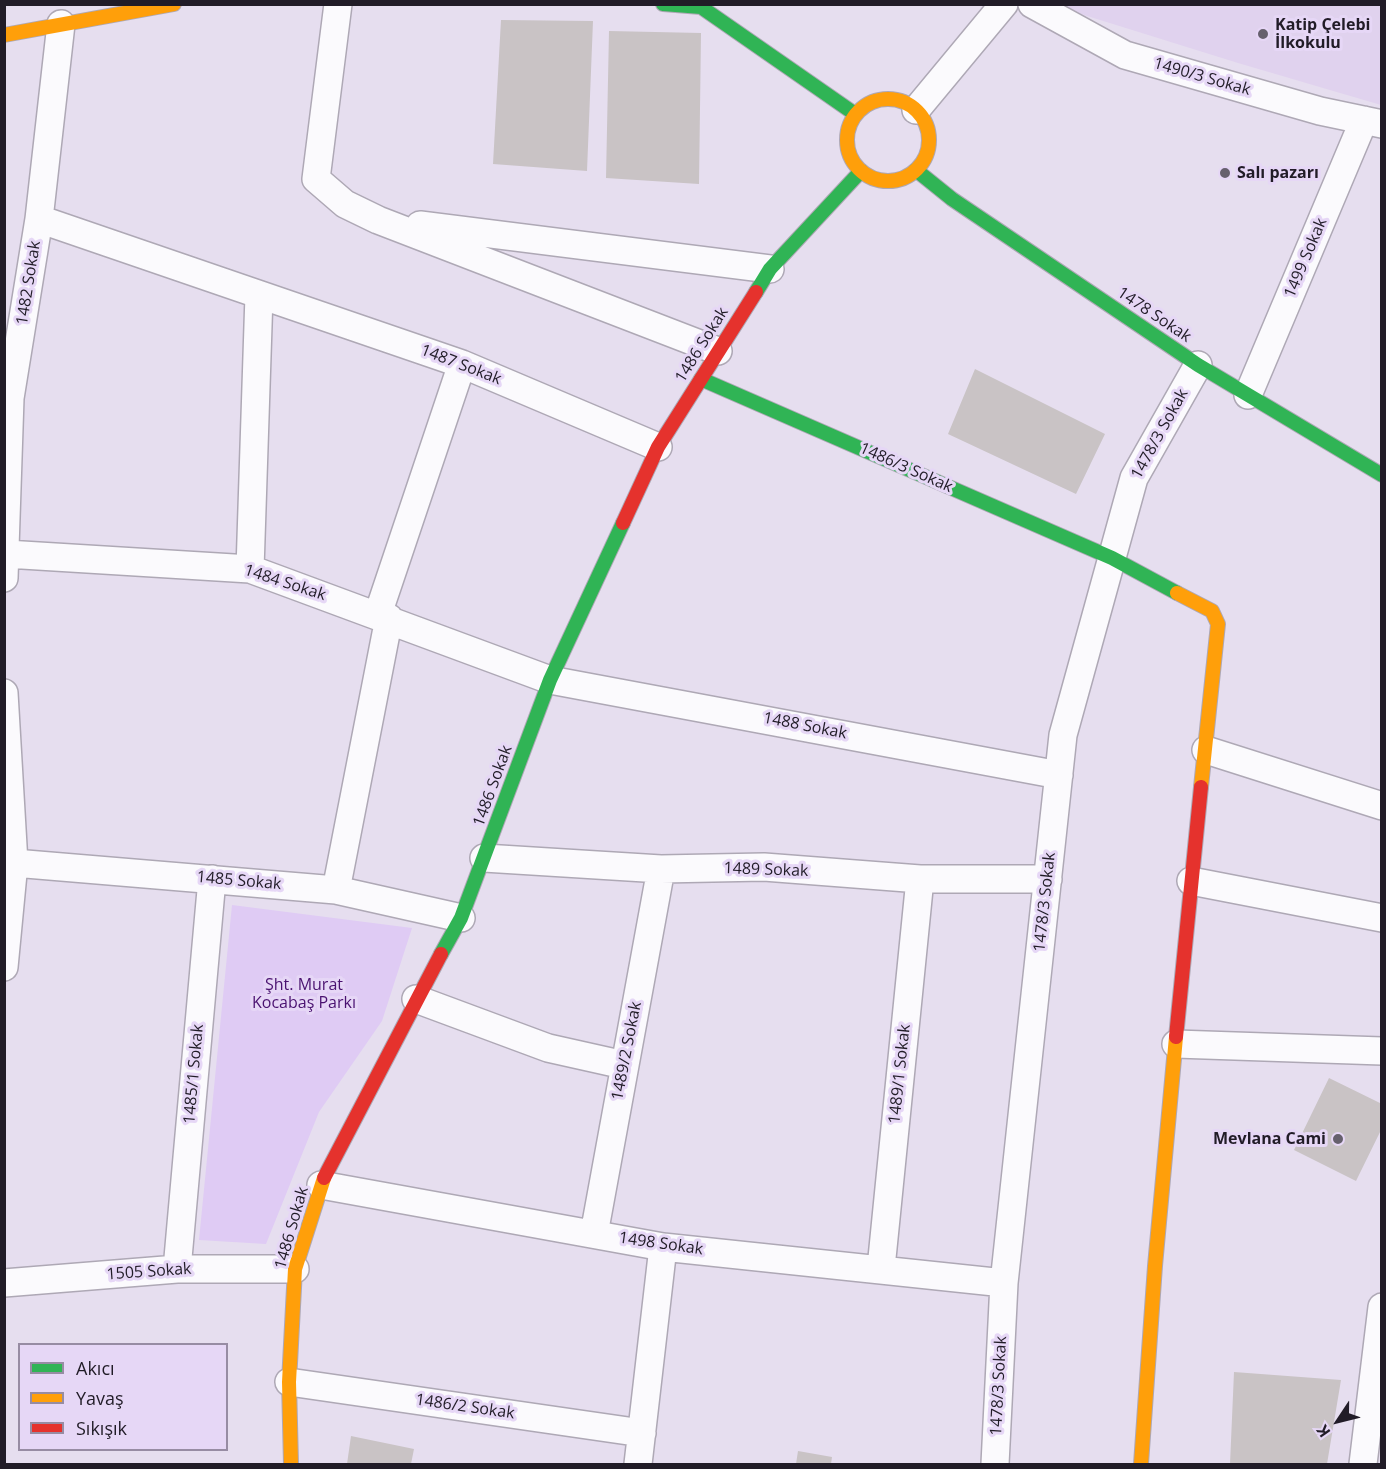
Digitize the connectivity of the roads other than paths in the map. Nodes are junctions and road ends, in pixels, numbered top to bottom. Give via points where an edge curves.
1 (174, 4) edge
2 (338, 4) edge
3 (663, 4) edge
4 (1004, 4) edge
5 (1032, 4) edge
6 (701, 6) edge
7 (61, 24) junction
8 (4, 35) edge
9 (916, 110) junction
10 (855, 114) junction
11 (1373, 122) edge
12 (916, 170) junction
13 (861, 171) junction
14 (39, 219) junction
15 (378, 220) junction
16 (770, 269) junction
17 (259, 295) junction
18 (718, 351) junction
19 (462, 364) junction
20 (1198, 365) junction
21 (701, 379) junction
22 (1248, 395) junction
23 (658, 447) junction
24 (1382, 474) edge
25 (1112, 558) junction
26 (5, 566) edge
27 (250, 569) junction
28 (383, 616) junction
29 (550, 680) junction
30 (4, 693) edge
31 (1206, 750) junction
32 (1059, 775) junction
33 (1382, 806) edge
34 (484, 858) junction
35 (14, 863) junction
36 (661, 869) junction
37 (212, 879) junction
38 (920, 879) junction
39 (1048, 879) junction
40 (1191, 881) junction
41 (336, 890) junction
42 (461, 918) junction
43 (1382, 918) edge
44 (4, 967) edge
45 (416, 999) junction
46 (1176, 1044) junction
47 (1382, 1051) edge
48 (624, 1065) junction
49 (321, 1185) junction
50 (594, 1234) junction
51 (663, 1247) junction
52 (881, 1268) junction
53 (177, 1269) junction
54 (295, 1269) junction
55 (4, 1283) edge
56 (1004, 1283) junction
57 (1382, 1307) edge
58 (289, 1382) junction
59 (642, 1433) junction
60 (1369, 1455) edge
61 (291, 1464) edge
62 (638, 1464) edge
63 (994, 1464) edge
64 (1140, 1464) edge

1 - 7 street
2 - 15 street via 316,179 345,204
3 - 6 street
4 - 9 street
5 - 11 street, 1490/3 Sokak via 1125,55 1320,111
6 - 10 street
7 - 8 street
7 - 14 street, 1482 Sokak
9 - 10 street via 904,102 885,99 865,105
9 - 12 street via 924,120 928,147
10 - 13 street via 846,139 848,153
11 - 22 street, 1499 Sokak
12 - 13 street via 891,181 878,180
12 - 20 street, 1478 Sokak via 952,199
13 - 16 street, 1486 Sokak
14 - 17 street, 1487 Sokak
14 - 26 street, 1482 Sokak via 10,398
15 - 16 street
15 - 18 street
16 - 18 street, 1486 Sokak
17 - 19 street, 1487 Sokak
17 - 27 street
18 - 21 street, 1486 Sokak
19 - 23 street, 1487 Sokak
19 - 28 street
20 - 22 street, 1478 Sokak
20 - 25 street, 1478/3 Sokak via 1134,478
21 - 23 street, 1486 Sokak
21 - 25 street, 1486/3 Sokak
22 - 24 street, 1478 Sokak
23 - 29 street, 1486 Sokak
25 - 31 street, 1486/3 Sokak via 1212,611 1218,624
25 - 32 street, 1478/3 Sokak via 1063,735
26 - 27 street, 1484 Sokak
27 - 28 street, 1484 Sokak
28 - 29 street, 1484 Sokak
28 - 41 street
29 - 32 street, 1488 Sokak
29 - 34 street, 1486 Sokak
30 - 35 street
31 - 33 street
31 - 40 street, 1486/3 Sokak
32 - 39 street, 1478/3 Sokak
34 - 36 street, 1489 Sokak
34 - 42 street, 1486 Sokak
35 - 37 street, 1485 Sokak
35 - 44 street
36 - 38 street, 1489 Sokak via 764,867
36 - 48 street, 1489/2 Sokak
37 - 41 street, 1485 Sokak
37 - 53 street, 1485/1 Sokak
38 - 39 street, 1489 Sokak
38 - 52 street, 1489/1 Sokak
39 - 56 street, 1478/3 Sokak
40 - 43 street
40 - 46 street, 1486/3 Sokak
41 - 42 street, 1485 Sokak
42 - 45 street, 1486 Sokak
45 - 48 street via 548,1048
45 - 49 street, 1486 Sokak
46 - 47 street
46 - 64 street, 1486/3 Sokak
48 - 50 street, 1489/2 Sokak
49 - 50 street, 1498 Sokak
49 - 54 street, 1486 Sokak
50 - 51 street, 1498 Sokak
51 - 52 street, 1498 Sokak
51 - 59 street
52 - 56 street, 1498 Sokak
53 - 54 street, 1505 Sokak
53 - 55 street, 1505 Sokak
54 - 58 street, 1486 Sokak
56 - 63 street, 1478/3 Sokak
57 - 60 street
58 - 59 street, 1486/2 Sokak
58 - 61 street, 1486 Sokak
59 - 62 street

